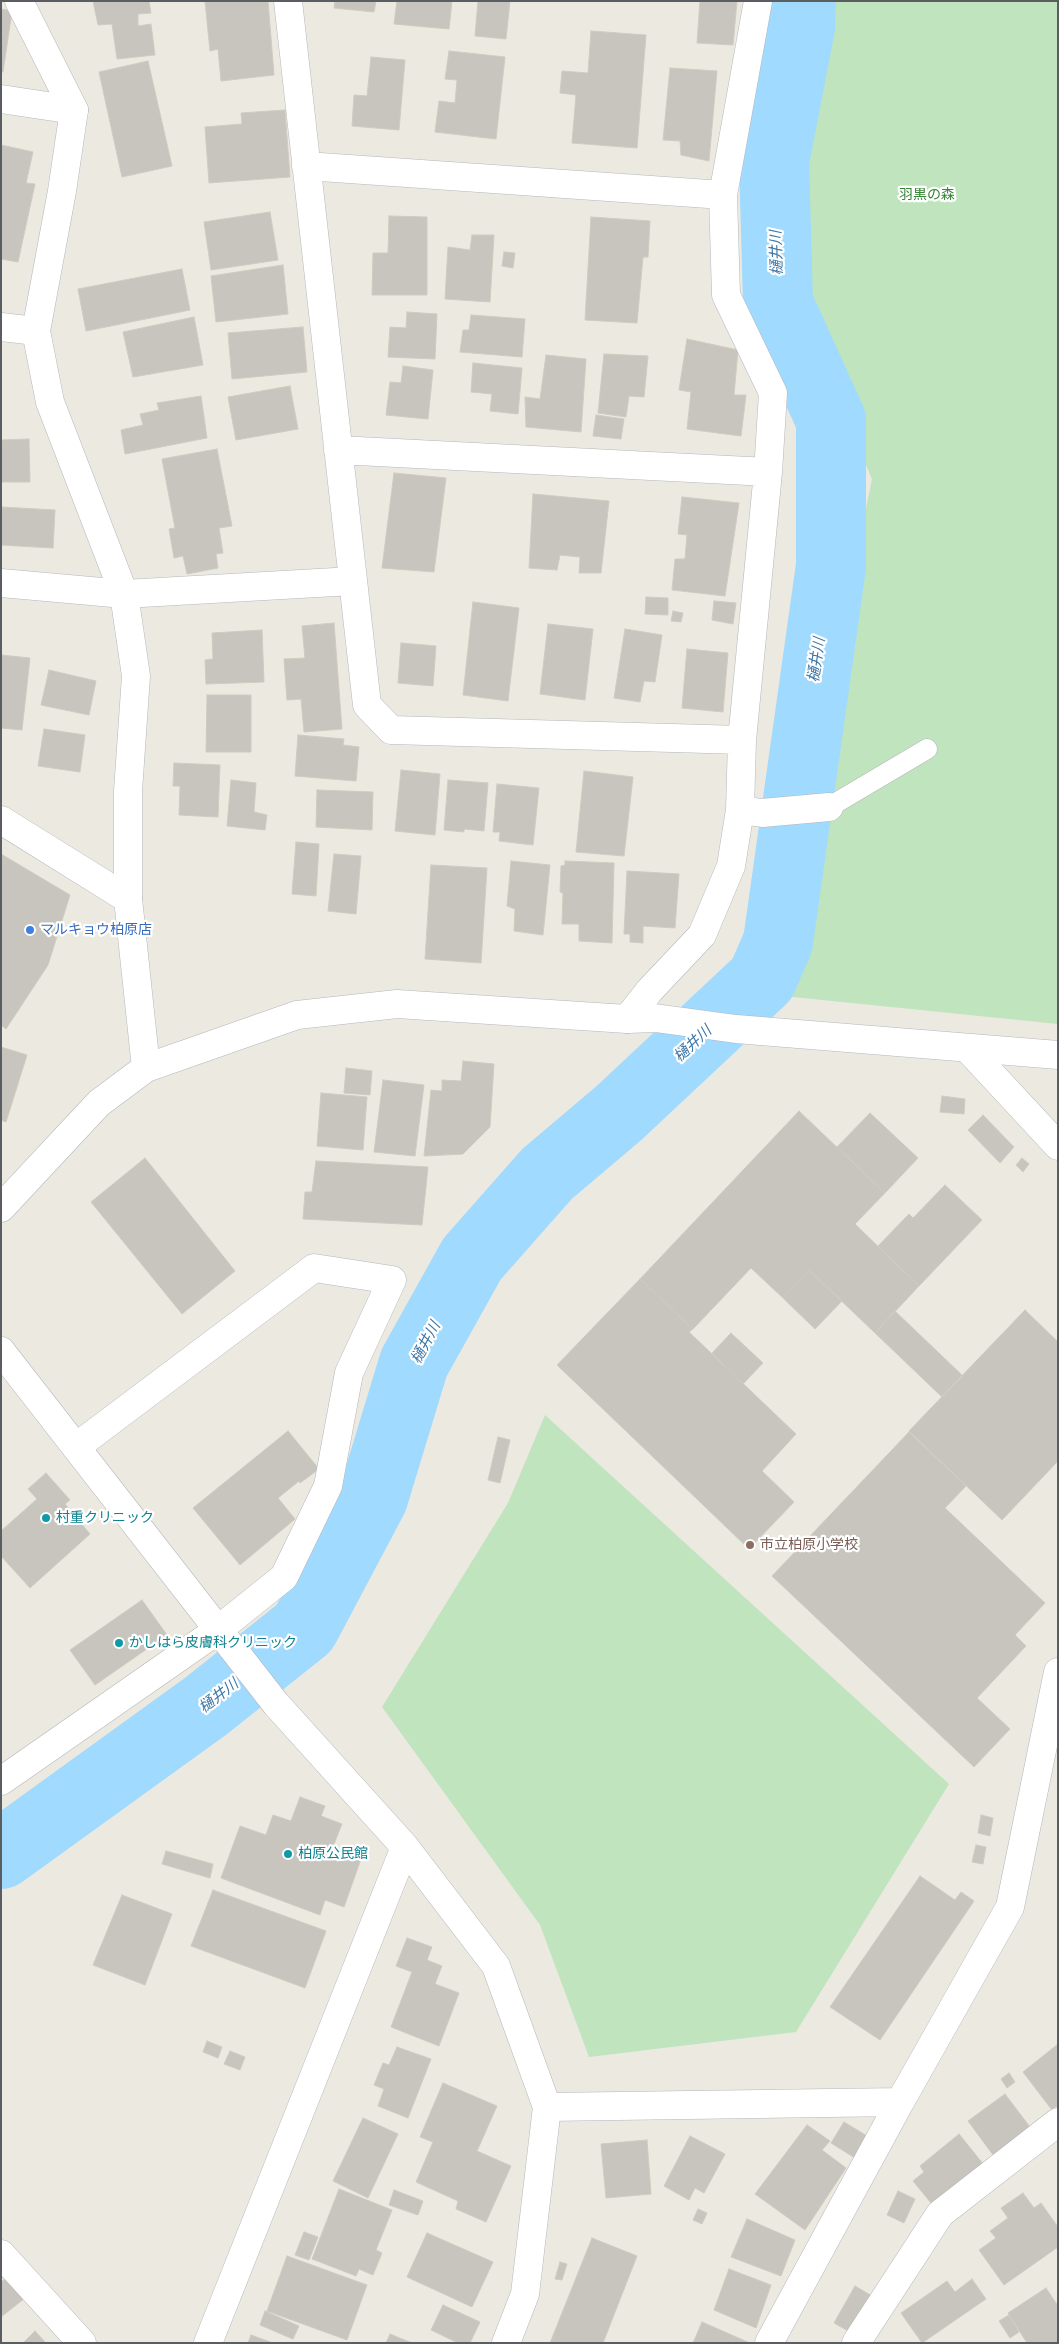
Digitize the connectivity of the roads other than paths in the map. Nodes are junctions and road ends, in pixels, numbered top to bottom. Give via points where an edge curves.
1 (19, 1) edge
2 (288, 1) edge
3 (758, 1) edge
4 (1, 99) edge
5 (74, 110) junction
6 (306, 166) junction
7 (723, 195) junction
8 (1, 327) edge
9 (36, 331) junction
10 (338, 450) junction
11 (768, 472) junction
12 (353, 581) junction
13 (1, 583) edge
14 (124, 594) junction
15 (742, 740) junction
16 (927, 749) dead end
17 (829, 807) joint
18 (751, 811) junction
19 (1, 820) edge
20 (128, 899) junction
21 (627, 1019) junction
22 (968, 1049) junction
23 (1058, 1054) edge
24 (146, 1068) junction
25 (1058, 1146) edge
26 (1, 1208) edge
27 (1, 1351) edge
28 (76, 1447) junction
29 (224, 1637) junction
30 (1058, 1672) edge
31 (1, 1781) edge
32 (405, 1846) junction
33 (900, 2102) junction
34 (547, 2107) junction
35 (1058, 2122) edge
36 (1, 2254) edge
37 (82, 2343) edge
38 (208, 2343) edge
39 (506, 2343) edge
40 (769, 2343) edge
41 (856, 2343) edge

1 - 5 street
2 - 6 street
3 - 7 street
4 - 5 street
5 - 9 street
6 - 7 street
6 - 10 street
7 - 11 street via 726,295 773,393
8 - 9 street
9 - 14 street via 50,402
10 - 11 street
10 - 12 street
11 - 15 street
12 - 14 street
12 - 15 street via 367,705 391,730
13 - 14 street
14 - 20 street via 136,676 128,791
15 - 18 street
16 - 17 lane
17 - 18 street
18 - 21 street via 732,866 702,935
19 - 20 street
20 - 24 street
21 - 22 street via 655,1018 736,1029
21 - 24 street via 397,1004 297,1015
22 - 23 street
22 - 25 street
24 - 26 street via 99,1103
27 - 28 street
28 - 29 street
28 - 29 street via 314,1268 392,1280 349,1373 328,1486 284,1577
29 - 31 street
29 - 32 street via 276,1704
30 - 33 street via 1010,1908
32 - 34 street via 496,1966
32 - 38 street
33 - 34 street
33 - 40 street
34 - 39 street via 524,2294
35 - 41 street via 940,2214
36 - 37 street

